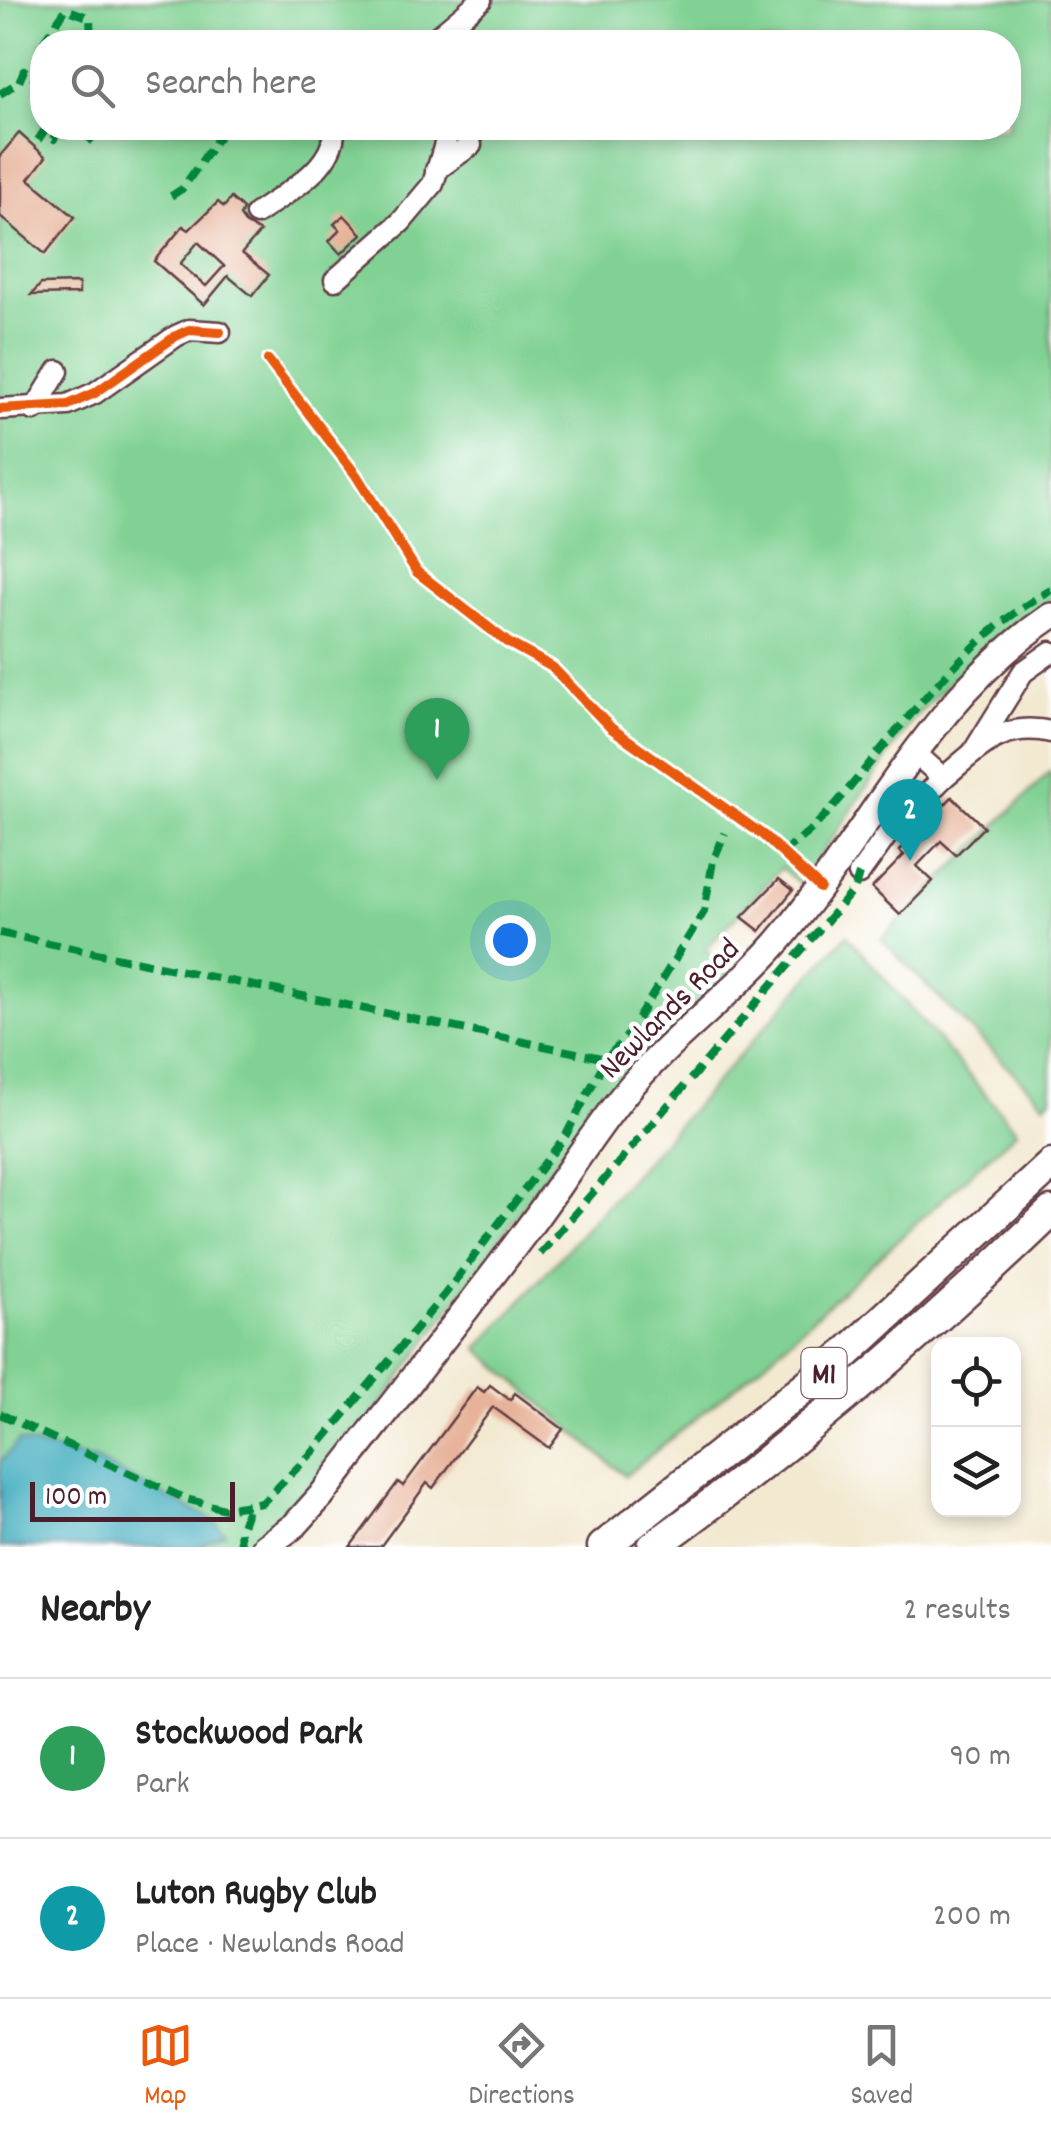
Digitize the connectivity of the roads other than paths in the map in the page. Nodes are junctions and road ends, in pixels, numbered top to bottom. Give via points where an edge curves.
1 (481, 0) edge
2 (445, 30) edge
3 (336, 140) edge
4 (446, 140) edge
5 (471, 145) dead end
6 (436, 170) junction
7 (256, 214) dead end
8 (335, 280) dead end
9 (192, 314) dead end
10 (220, 332) dead end
11 (176, 336) junction
12 (58, 371) dead end
13 (0, 409) edge
14 (34, 410) junction
15 (1051, 616) edge
16 (1051, 652) edge
17 (1051, 732) edge
18 (914, 752) junction
19 (972, 754) junction
20 (942, 778) junction
21 (859, 874) dead end
22 (1051, 1164) edge
23 (1051, 1212) edge
24 (265, 1547) edge
25 (603, 1547) edge
26 (653, 1547) edge

1 - 2 lane
3 - 7 lane via 314,172
4 - 6 lane
5 - 6 lane
6 - 8 lane via 401,222
9 - 11 lane
10 - 11 lane
11 - 14 lane via 95,393
12 - 14 lane
13 - 14 lane
15 - 18 main road, Newlands Road via 975,677
16 - 19 lane via 1023,672
17 - 19 lane via 1022,726
18 - 20 lane
18 - 24 main road, Newlands Road via 788,930 628,1090 321,1496
19 - 20 lane
20 - 21 lane
22 - 25 highway, M1 via 840,1360
23 - 26 highway, M1 via 898,1354

